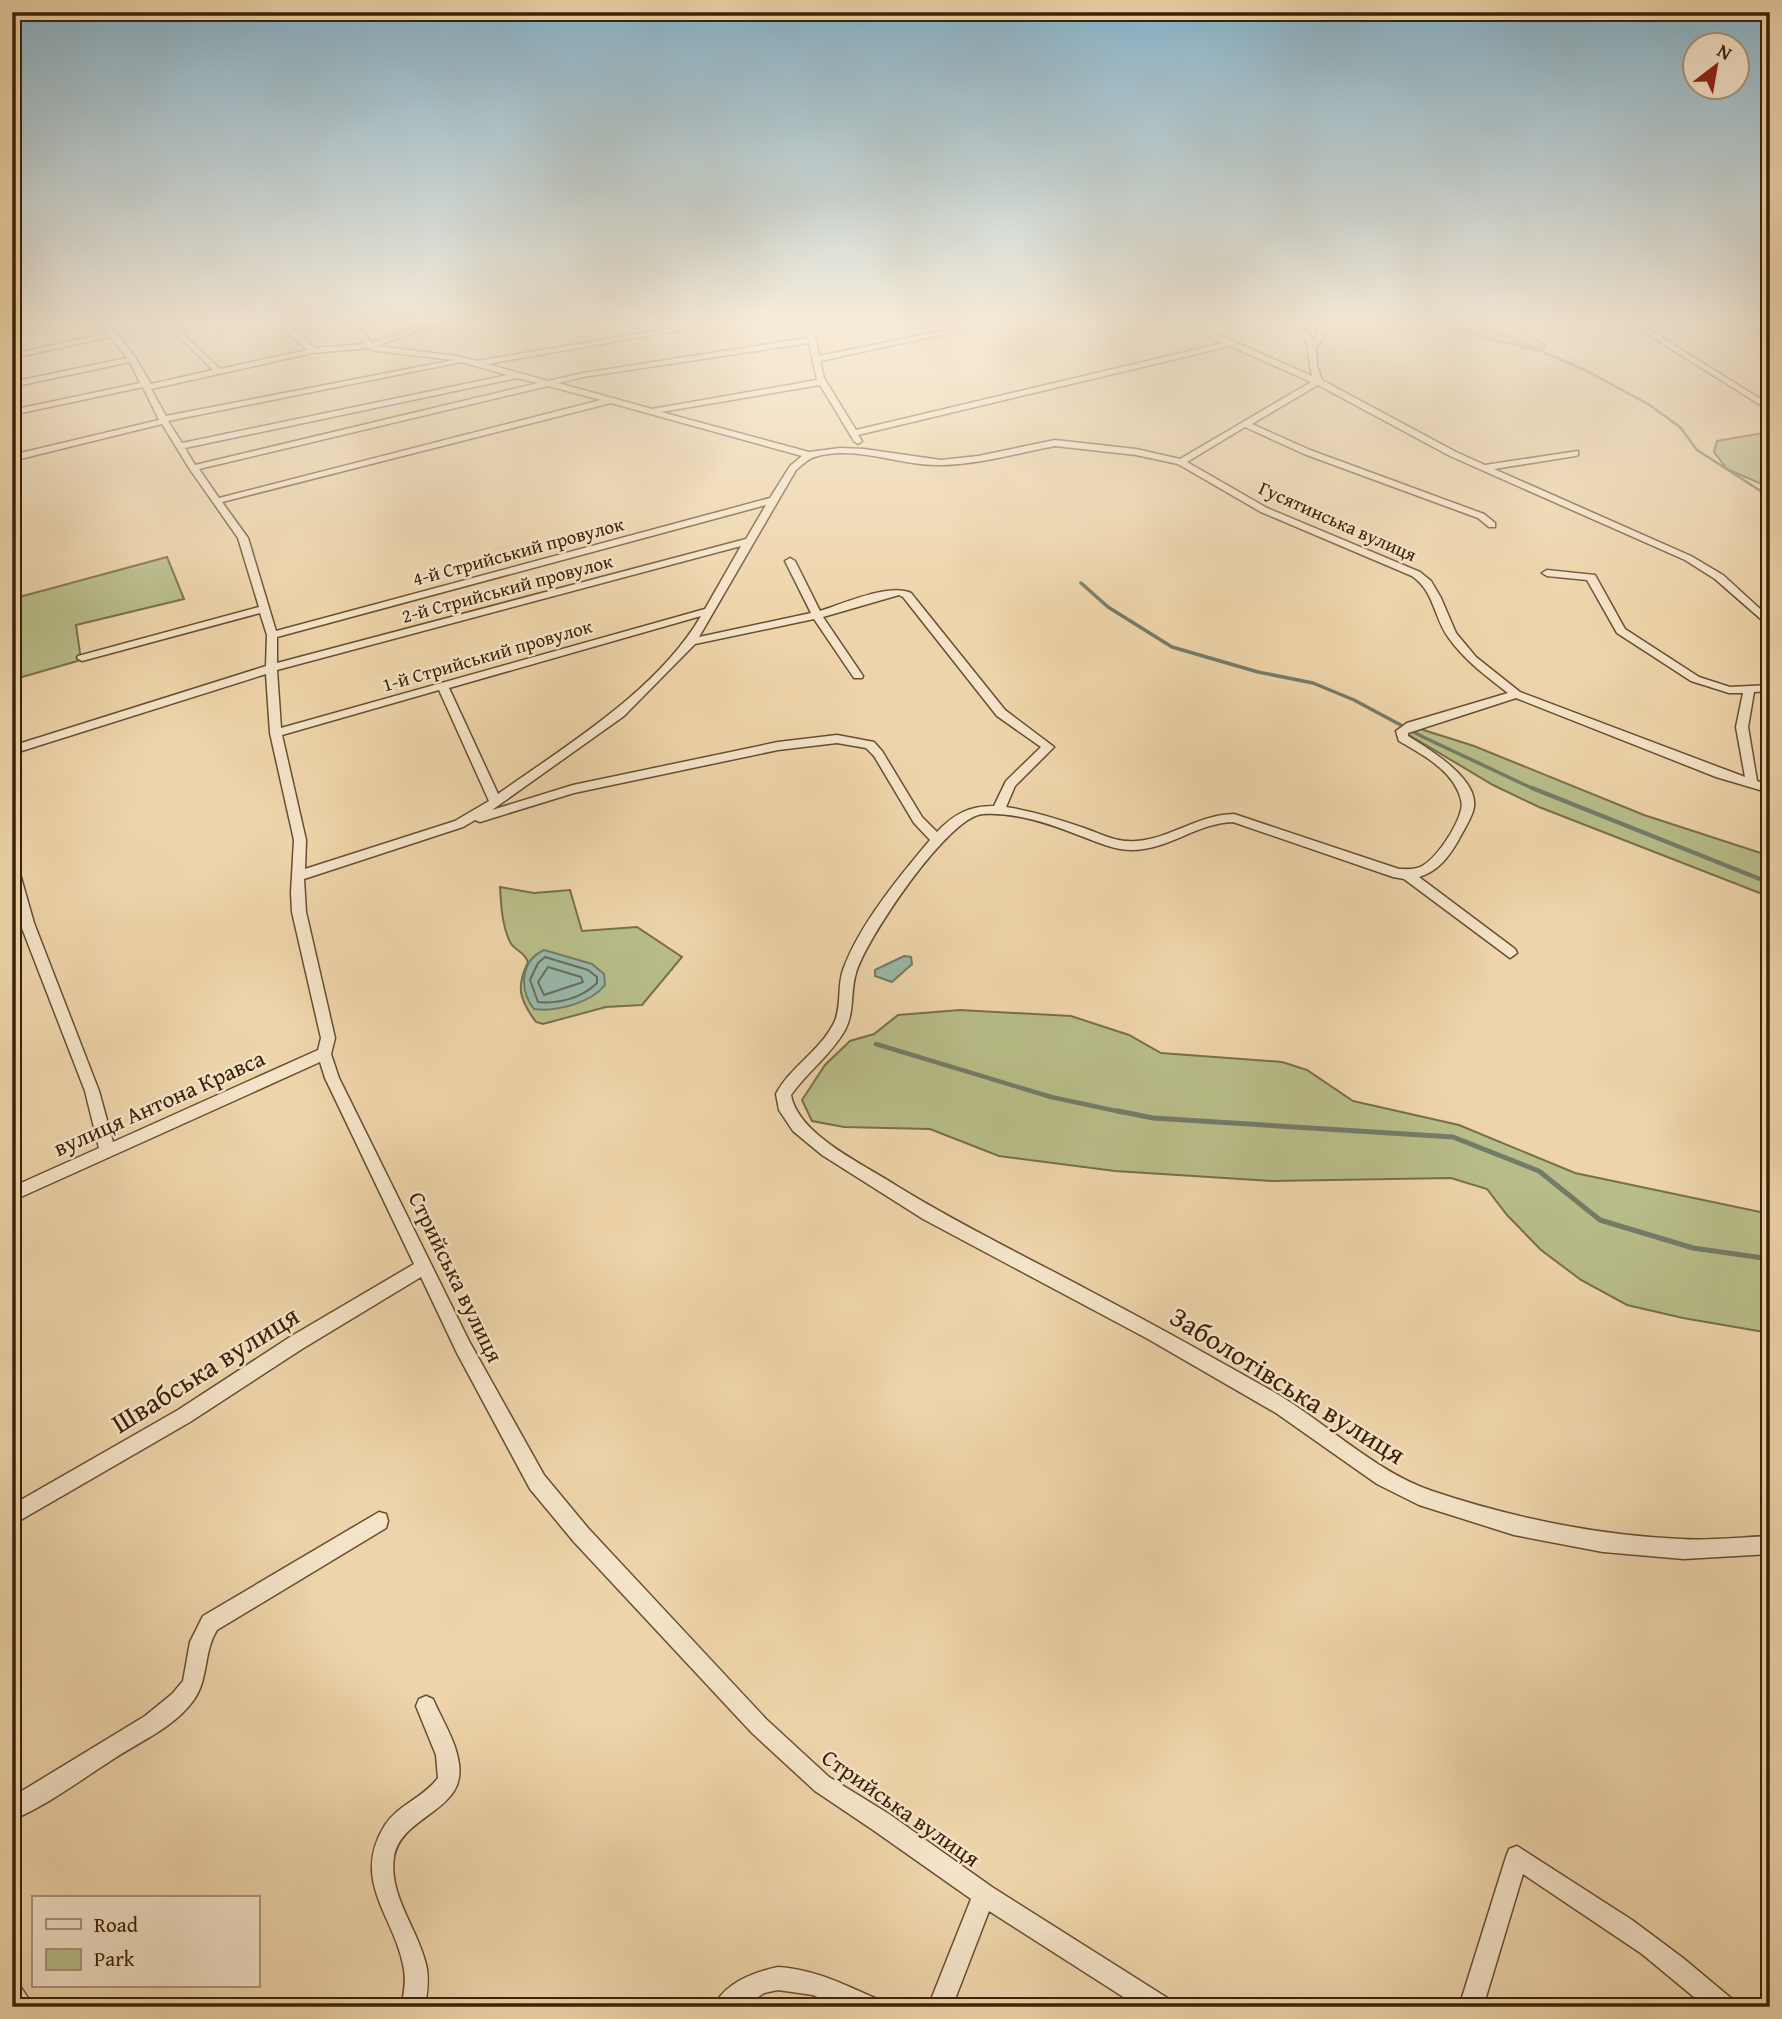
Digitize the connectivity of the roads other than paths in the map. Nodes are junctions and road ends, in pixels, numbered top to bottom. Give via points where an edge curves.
1 (168, 419) edge
2 (309, 419) edge
3 (401, 419) edge
4 (539, 419) edge
5 (684, 419) edge
6 (846, 419) edge
7 (913, 419) edge
8 (1256, 419) edge
9 (1391, 419) edge
10 (164, 420) junction
11 (1247, 425) junction
12 (855, 433) junction
13 (180, 446) junction
14 (864, 452) junction
15 (1575, 453) dead end
16 (809, 455) junction
17 (12, 458) edge
18 (1181, 462) junction
19 (192, 468) junction
20 (1484, 468) junction
21 (773, 500) junction
22 (217, 501) junction
23 (1492, 525) dead end
24 (750, 541) junction
25 (790, 561) dead end
26 (1547, 573) dead end
27 (263, 609) junction
28 (708, 611) junction
29 (817, 615) junction
30 (1770, 624) edge
31 (272, 635) junction
32 (691, 642) junction
33 (82, 658) dead end
34 (272, 668) junction
35 (858, 676) dead end
36 (443, 687) junction
37 (1770, 688) edge
38 (1748, 690) junction
39 (1516, 694) junction
40 (276, 733) junction
41 (12, 750) edge
42 (1752, 784) junction
43 (1770, 789) edge
44 (496, 802) junction
45 (998, 810) junction
46 (458, 824) junction
47 (936, 839) junction
48 (12, 867) edge
49 (1409, 876) junction
50 (298, 877) junction
51 (1510, 953) dead end
52 (324, 1054) junction
53 (107, 1151) junction
54 (12, 1194) edge
55 (425, 1266) junction
56 (12, 1516) edge
57 (379, 1521) dead end
58 (1770, 1545) edge
59 (426, 1706) dead end
60 (12, 1809) edge
61 (984, 1895) junction
62 (12, 1994) edge
63 (22, 2007) edge
64 (413, 2007) edge
65 (726, 2007) edge
66 (869, 2007) edge
67 (940, 2007) edge
68 (1161, 2007) edge
69 (1471, 2007) edge
70 (1724, 2007) edge

1 - 10 street
2 - 13 street
3 - 19 street
4 - 22 street
5 - 16 street, Гусятинська вулиця
6 - 12 street
7 - 12 street
8 - 11 street
9 - 20 street
10 - 13 street, Стрийська вулиця
10 - 17 street
11 - 18 street
11 - 23 street via 1481,516
12 - 14 street
13 - 19 street, Стрийська вулиця
14 - 16 street, Гусятинська вулиця
14 - 18 street, Гусятинська вулиця via 950,462 1055,443 1120,449
15 - 20 street
16 - 21 street via 793,468
18 - 39 street, Гусятинська вулиця via 1264,510 1416,574 1436,598 1451,634 1472,659
19 - 22 street, Стрийська вулиця
20 - 30 street via 1688,558 1719,577
21 - 24 street
21 - 31 street, 4-й Стрийський провулок
22 - 27 street, Стрийська вулиця via 243,538
24 - 28 street
24 - 34 street, 2-й Стрийський провулок
25 - 29 street
26 - 38 street via 1591,577 1622,631 1695,679 1729,690
27 - 31 street, Стрийська вулиця
27 - 33 street
28 - 32 street
28 - 36 street, 1-й Стрийський провулок
29 - 32 street
29 - 35 street via 834,647
29 - 45 street via 890,593 907,595 1002,713 1048,747 1010,784
31 - 34 street, Стрийська вулиця
32 - 44 street via 620,713
34 - 40 street, Стрийська вулиця
34 - 41 street, 2-й Стрийський провулок
36 - 40 street, 1-й Стрийський провулок
36 - 44 street
37 - 38 street
38 - 42 street via 1742,727
39 - 42 street, Гусятинська вулиця
39 - 49 street via 1407,728 1403,737 1448,770 1468,798 1468,809 1436,865
40 - 50 street, Стрийська вулиця via 300,840
42 - 43 street, Гусятинська вулиця
44 - 46 street
45 - 47 street via 971,811
45 - 49 street via 1132,846 1210,819 1234,818
46 - 47 street via 573,789 778,746 837,739 870,745 918,820
46 - 50 street
47 - 58 street, Заболотівська вулиця via 855,959 837,1030 783,1094 786,1110 798,1126 827,1150 929,1214 1154,1333 1282,1407 1383,1478 1426,1498 1514,1526 1603,1543 1684,1549
48 - 53 street via 27,923 92,1091
49 - 51 street
50 - 52 street, Стрийська вулиця via 299,912 328,1038
52 - 53 street, вулиця Антона Кравса
52 - 55 street, Стрийська вулиця
53 - 54 street, вулиця Антона Кравса
55 - 56 street, Швабська вулиця via 184,1416
55 - 61 street, Стрийська вулиця via 463,1347 537,1482 581,1535 759,1726 822,1784
57 - 60 street via 210,1623 200,1636 194,1679 174,1706
59 - 64 street via 450,1773 433,1798 401,1822 382,1859 383,1881 412,1953
61 - 67 street
61 - 68 street, Стрийська вулиця
62 - 63 street
65 - 66 street via 759,1982 779,1977 800,1979
69 - 70 street via 1517,1857 1612,1919 1692,1977

